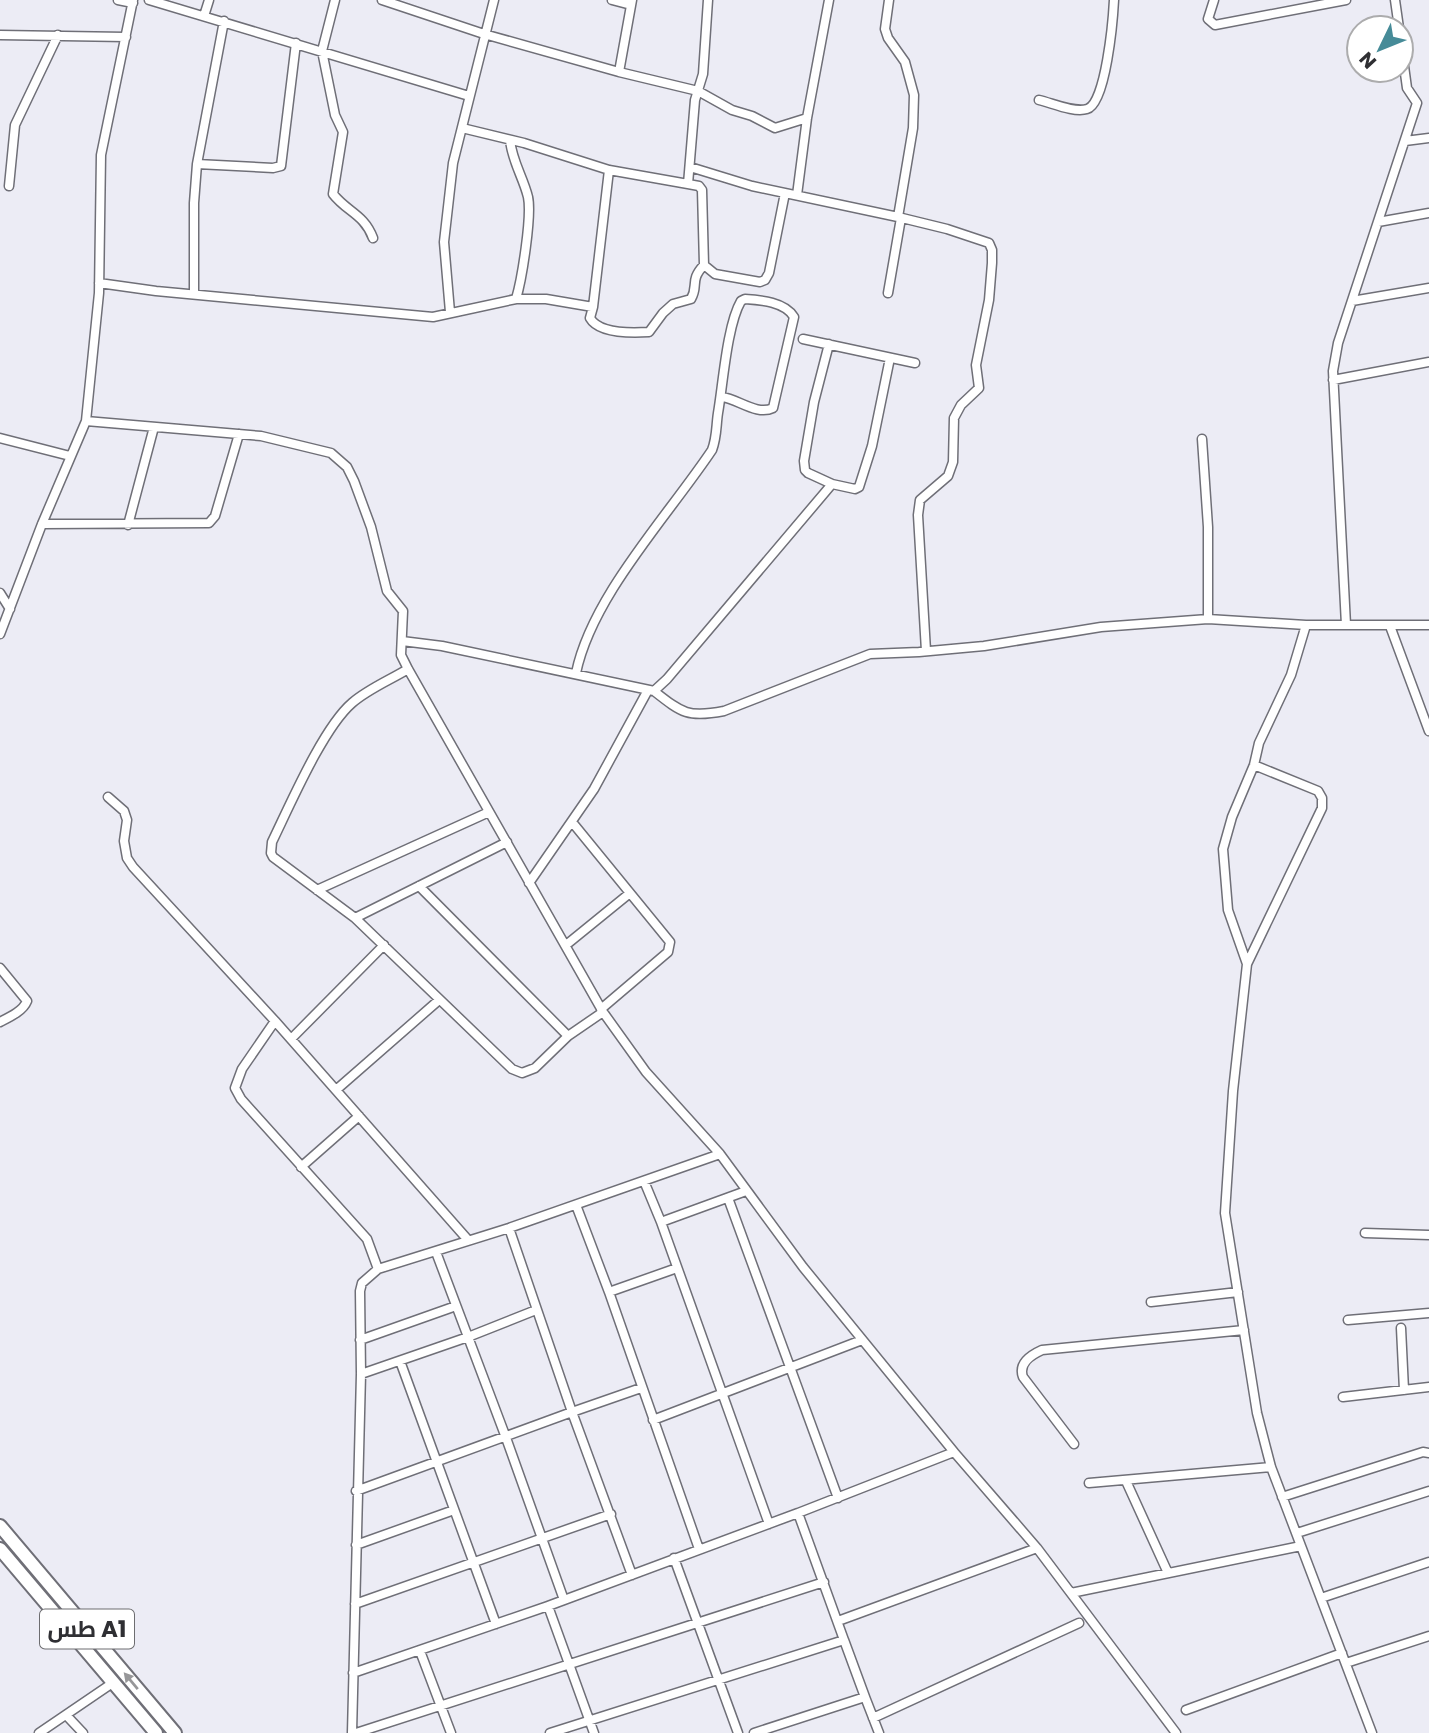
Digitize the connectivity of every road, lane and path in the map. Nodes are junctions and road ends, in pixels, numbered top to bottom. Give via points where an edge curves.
1 (118, 0) edge
2 (149, 0) edge
3 (209, 0) edge
4 (335, 0) edge
5 (382, 0) edge
6 (494, 0) edge
7 (612, 0) edge
8 (708, 0) edge
9 (829, 0) edge
10 (890, 0) edge
11 (1114, 0) edge
12 (1214, 0) edge
13 (1346, 0) edge
14 (133, 1) edge
15 (631, 3) edge
16 (204, 16) junction
17 (224, 21) junction
18 (484, 34) junction
19 (0, 35) edge
20 (58, 35) junction
21 (126, 37) junction
22 (296, 43) junction
23 (322, 51) junction
24 (619, 72) junction
25 (1406, 84) edge
26 (698, 91) junction
27 (469, 96) junction
28 (1039, 100) dead end
29 (807, 118) junction
30 (462, 128) junction
31 (1429, 138) edge
32 (510, 141) junction
33 (1405, 141) junction
34 (197, 164) junction
35 (690, 167) junction
36 (609, 170) junction
37 (688, 184) junction
38 (9, 186) dead end
39 (785, 192) junction
40 (796, 195) junction
41 (1429, 213) edge
42 (900, 218) junction
43 (1378, 222) junction
44 (373, 237) dead end
45 (704, 265) junction
46 (99, 283) junction
47 (1429, 288) edge
48 (194, 293) junction
49 (888, 293) dead end
50 (516, 299) junction
51 (1352, 301) junction
52 (593, 307) junction
53 (450, 313) junction
54 (803, 339) dead end
55 (829, 344) junction
56 (890, 358) junction
57 (1429, 362) edge
58 (915, 363) dead end
59 (1333, 380) junction
60 (722, 397) junction
61 (86, 421) junction
62 (154, 427) junction
63 (239, 434) junction
64 (0, 439) edge
65 (1202, 439) dead end
66 (70, 456) junction
67 (832, 484) junction
68 (42, 524) junction
69 (128, 525) junction
70 (0, 593) edge
71 (10, 609) junction
72 (1208, 619) junction
73 (1306, 625) junction
74 (1346, 625) junction
75 (1429, 625) edge
76 (1390, 626) junction
77 (0, 634) edge
78 (402, 641) junction
79 (926, 651) junction
80 (408, 669) junction
81 (576, 673) junction
82 (651, 691) junction
83 (1429, 731) edge
84 (1254, 765) junction
85 (108, 797) dead end
86 (489, 812) junction
87 (572, 822) junction
88 (507, 842) junction
89 (530, 883) junction
90 (419, 886) junction
91 (317, 890) junction
92 (629, 893) junction
93 (355, 918) junction
94 (384, 945) junction
95 (566, 945) junction
96 (1247, 964) junction
97 (0, 968) edge
98 (439, 1000) junction
99 (602, 1011) junction
100 (275, 1021) junction
101 (0, 1022) edge
102 (568, 1036) junction
103 (291, 1039) junction
104 (335, 1090) junction
105 (359, 1116) junction
106 (720, 1154) junction
107 (301, 1167) junction
108 (644, 1181) junction
109 (746, 1191) junction
110 (728, 1198) junction
111 (576, 1205) junction
112 (661, 1222) junction
113 (509, 1228) junction
114 (1365, 1233) dead end
115 (1429, 1235) edge
116 (468, 1240) junction
117 (436, 1252) junction
118 (677, 1268) junction
119 (378, 1269) junction
120 (609, 1292) junction
121 (1238, 1292) junction
122 (1151, 1302) dead end
123 (456, 1306) junction
124 (536, 1310) junction
125 (1429, 1312) edge
126 (1348, 1320) dead end
127 (1401, 1328) dead end
128 (1244, 1330) junction
129 (468, 1337) junction
130 (360, 1340) junction
131 (862, 1340) junction
132 (400, 1361) junction
133 (790, 1367) junction
134 (361, 1374) junction
135 (1429, 1387) edge
136 (641, 1388) junction
137 (1404, 1390) junction
138 (721, 1393) junction
139 (1343, 1397) dead end
140 (572, 1412) junction
141 (653, 1420) junction
142 (505, 1435) junction
143 (1074, 1444) dead end
144 (954, 1452) junction
145 (1429, 1453) edge
146 (436, 1461) junction
147 (1271, 1467) junction
148 (1126, 1481) junction
149 (1089, 1483) dead end
150 (356, 1491) junction
151 (1429, 1491) edge
152 (1282, 1497) junction
153 (838, 1498) junction
154 (454, 1510) junction
155 (798, 1513) junction
156 (611, 1514) junction
157 (769, 1524) junction
158 (0, 1526) edge
159 (1297, 1533) junction
160 (542, 1538) junction
161 (356, 1545) junction
162 (1301, 1546) junction
163 (1037, 1548) junction
164 (0, 1549) edge
165 (699, 1549) junction
166 (674, 1559) junction
167 (1429, 1562) edge
168 (473, 1563) junction
169 (1168, 1573) junction
170 (632, 1575) junction
171 (824, 1582) junction
172 (1071, 1593) junction
173 (1321, 1598) junction
174 (564, 1600) junction
175 (355, 1604) junction
176 (548, 1606) junction
177 (838, 1621) junction
178 (698, 1623) junction
179 (1079, 1623) dead end
180 (496, 1624) junction
181 (1429, 1636) edge
182 (844, 1640) junction
183 (420, 1651) junction
184 (1342, 1653) junction
185 (569, 1663) junction
186 (1346, 1663) junction
187 (353, 1673) junction
188 (718, 1679) junction
189 (114, 1682) junction
190 (865, 1697) junction
191 (440, 1704) junction
192 (1186, 1710) dead end
193 (66, 1714) junction
194 (873, 1718) junction
195 (590, 1720) junction
196 (39, 1733) edge
197 (83, 1733) edge
198 (156, 1733) edge
199 (174, 1733) edge
200 (354, 1733) edge
201 (450, 1733) edge
202 (551, 1733) edge
203 (594, 1733) edge
204 (738, 1733) edge
205 (754, 1733) edge
206 (878, 1733) edge
207 (1176, 1733) edge
208 (1372, 1733) edge

1 - 14 street
2 - 16 street
3 - 16 street
4 - 23 street
5 - 18 street
6 - 18 street
7 - 15 street
8 - 26 street
9 - 29 street
10 - 42 street via 885,29 905,62 914,96
11 - 28 street via 1101,89 1094,105 1087,109
12 - 13 street via 1208,19 1215,25
14 - 21 street
15 - 24 street
16 - 17 street
17 - 22 street
17 - 34 street
18 - 24 street
18 - 27 street
19 - 20 street
20 - 21 street
20 - 38 street via 15,125
21 - 46 street via 101,155
22 - 23 street
22 - 34 street via 281,166
23 - 27 street
23 - 44 street via 343,132 333,194 362,218
24 - 26 street
25 - 33 street via 1417,103
26 - 29 street via 775,128
26 - 35 street
27 - 30 street
29 - 40 street
30 - 32 street
30 - 53 street via 444,242
31 - 33 street
32 - 36 street
32 - 50 street via 529,201
33 - 43 street
34 - 48 street
35 - 37 street
35 - 39 street
36 - 37 street
36 - 52 street
37 - 45 street via 702,190
39 - 40 street
39 - 45 street via 765,280 723,276
40 - 42 street
41 - 43 street
42 - 49 street
42 - 79 street via 983,240 992,250 989,300 976,365 979,388 954,418 953,462 948,476 919,505
43 - 51 street
45 - 52 street via 694,278 691,299 673,304 649,332 598,326 590,318
46 - 48 street
46 - 61 street
47 - 51 street
48 - 53 street via 433,317
50 - 52 street
50 - 53 street
51 - 59 street via 1338,343
54 - 55 street
55 - 56 street
55 - 67 street via 804,461 805,470
56 - 58 street
56 - 67 street via 864,479 855,489
57 - 59 street
59 - 74 street
60 - 60 street via 729,342 741,301 787,307 794,317 773,408 759,410
60 - 81 street via 712,450 614,588 592,625
61 - 62 street
61 - 66 street
62 - 63 street
62 - 69 street
63 - 69 street via 209,523
63 - 78 street via 321,449 339,458 363,500 387,591 403,611
64 - 66 street
65 - 72 street
66 - 68 street
67 - 82 street via 667,679
68 - 69 street
68 - 71 street
70 - 71 street
71 - 77 street
72 - 73 street
72 - 79 street via 1101,627
73 - 74 street
73 - 84 street
74 - 76 street
75 - 76 street
76 - 83 street
78 - 80 street via 401,656
78 - 81 street
79 - 82 street via 870,654 723,711 699,715 675,708
80 - 86 street
80 - 91 street via 342,713 272,842 273,857
81 - 82 street
82 - 87 street
84 - 96 street via 1223,849 1228,910
84 - 96 street via 1318,791 1322,808
85 - 100 street via 124,811 124,841 132,867
86 - 88 street
86 - 91 street
87 - 89 street
87 - 92 street
88 - 89 street
88 - 90 street
89 - 95 street
90 - 93 street
90 - 102 street
91 - 93 street
92 - 95 street
92 - 99 street via 670,942 670,948
93 - 94 street
94 - 98 street
94 - 103 street
95 - 99 street
96 - 121 street via 1225,1205
97 - 101 street via 27,1001
98 - 102 street via 512,1069 522,1073 535,1068
98 - 104 street
99 - 102 street
99 - 106 street via 646,1072
100 - 103 street
100 - 107 street via 242,1069 235,1088
103 - 104 street
104 - 105 street
105 - 107 street
105 - 116 street
106 - 108 street
106 - 109 street
107 - 119 street via 366,1239
108 - 111 street
108 - 112 street
109 - 110 street
109 - 131 street
110 - 112 street
110 - 133 street
111 - 113 street
111 - 120 street
112 - 118 street
113 - 116 street
113 - 124 street
114 - 115 street
116 - 117 street
117 - 119 street
117 - 123 street
118 - 120 street
118 - 138 street
119 - 130 street via 362,1283
120 - 136 street
121 - 122 street
121 - 128 street
123 - 129 street
123 - 130 street
124 - 129 street
124 - 140 street
125 - 126 street
127 - 137 street
128 - 143 street via 1042,1350 1030,1356 1021,1371 1023,1377
128 - 147 street
129 - 132 street
129 - 142 street
130 - 134 street
131 - 133 street
131 - 144 street
132 - 134 street
132 - 146 street
133 - 138 street
133 - 153 street
134 - 150 street
135 - 137 street
136 - 140 street
136 - 141 street
137 - 139 street
138 - 141 street
138 - 157 street
140 - 142 street
140 - 156 street
141 - 165 street
142 - 146 street
142 - 160 street
144 - 153 street
144 - 163 street
145 - 152 street
146 - 150 street
146 - 154 street
147 - 148 street
147 - 152 street
148 - 149 street
148 - 169 street
150 - 161 street
151 - 159 street
152 - 159 street
153 - 155 street
154 - 161 street
154 - 168 street
155 - 157 street
155 - 171 street
156 - 160 street
156 - 170 street
157 - 165 street
199 -> 158 highway, طس A1
159 - 162 street
160 - 168 street
160 - 174 street
161 - 175 street
162 - 169 street
162 - 173 street
163 - 172 street
163 - 177 street
164 - 189 highway, طس A1
165 - 166 street
166 - 170 street
166 - 178 street
167 - 173 street
168 - 175 street
168 - 180 street
169 - 172 street
170 - 174 street
171 - 177 street
171 - 178 street
172 - 207 street
173 - 184 street
174 - 176 street
175 - 187 street
176 - 180 street
176 - 185 street
177 - 182 street
178 - 185 street
178 - 188 street
179 - 194 street
180 - 183 street
181 - 186 street
182 - 188 street
182 - 190 street
183 - 187 street
183 - 191 street
184 - 186 street
184 - 192 street
185 - 191 street
185 - 195 street
186 - 208 street
187 - 200 street
188 - 195 street
188 - 204 street
189 - 193 street
189 - 198 highway, طس A1
190 - 194 street
190 - 205 street
191 - 200 street
191 - 201 street
193 - 196 street
193 - 197 street
194 - 206 street
195 - 202 street
195 - 203 street

